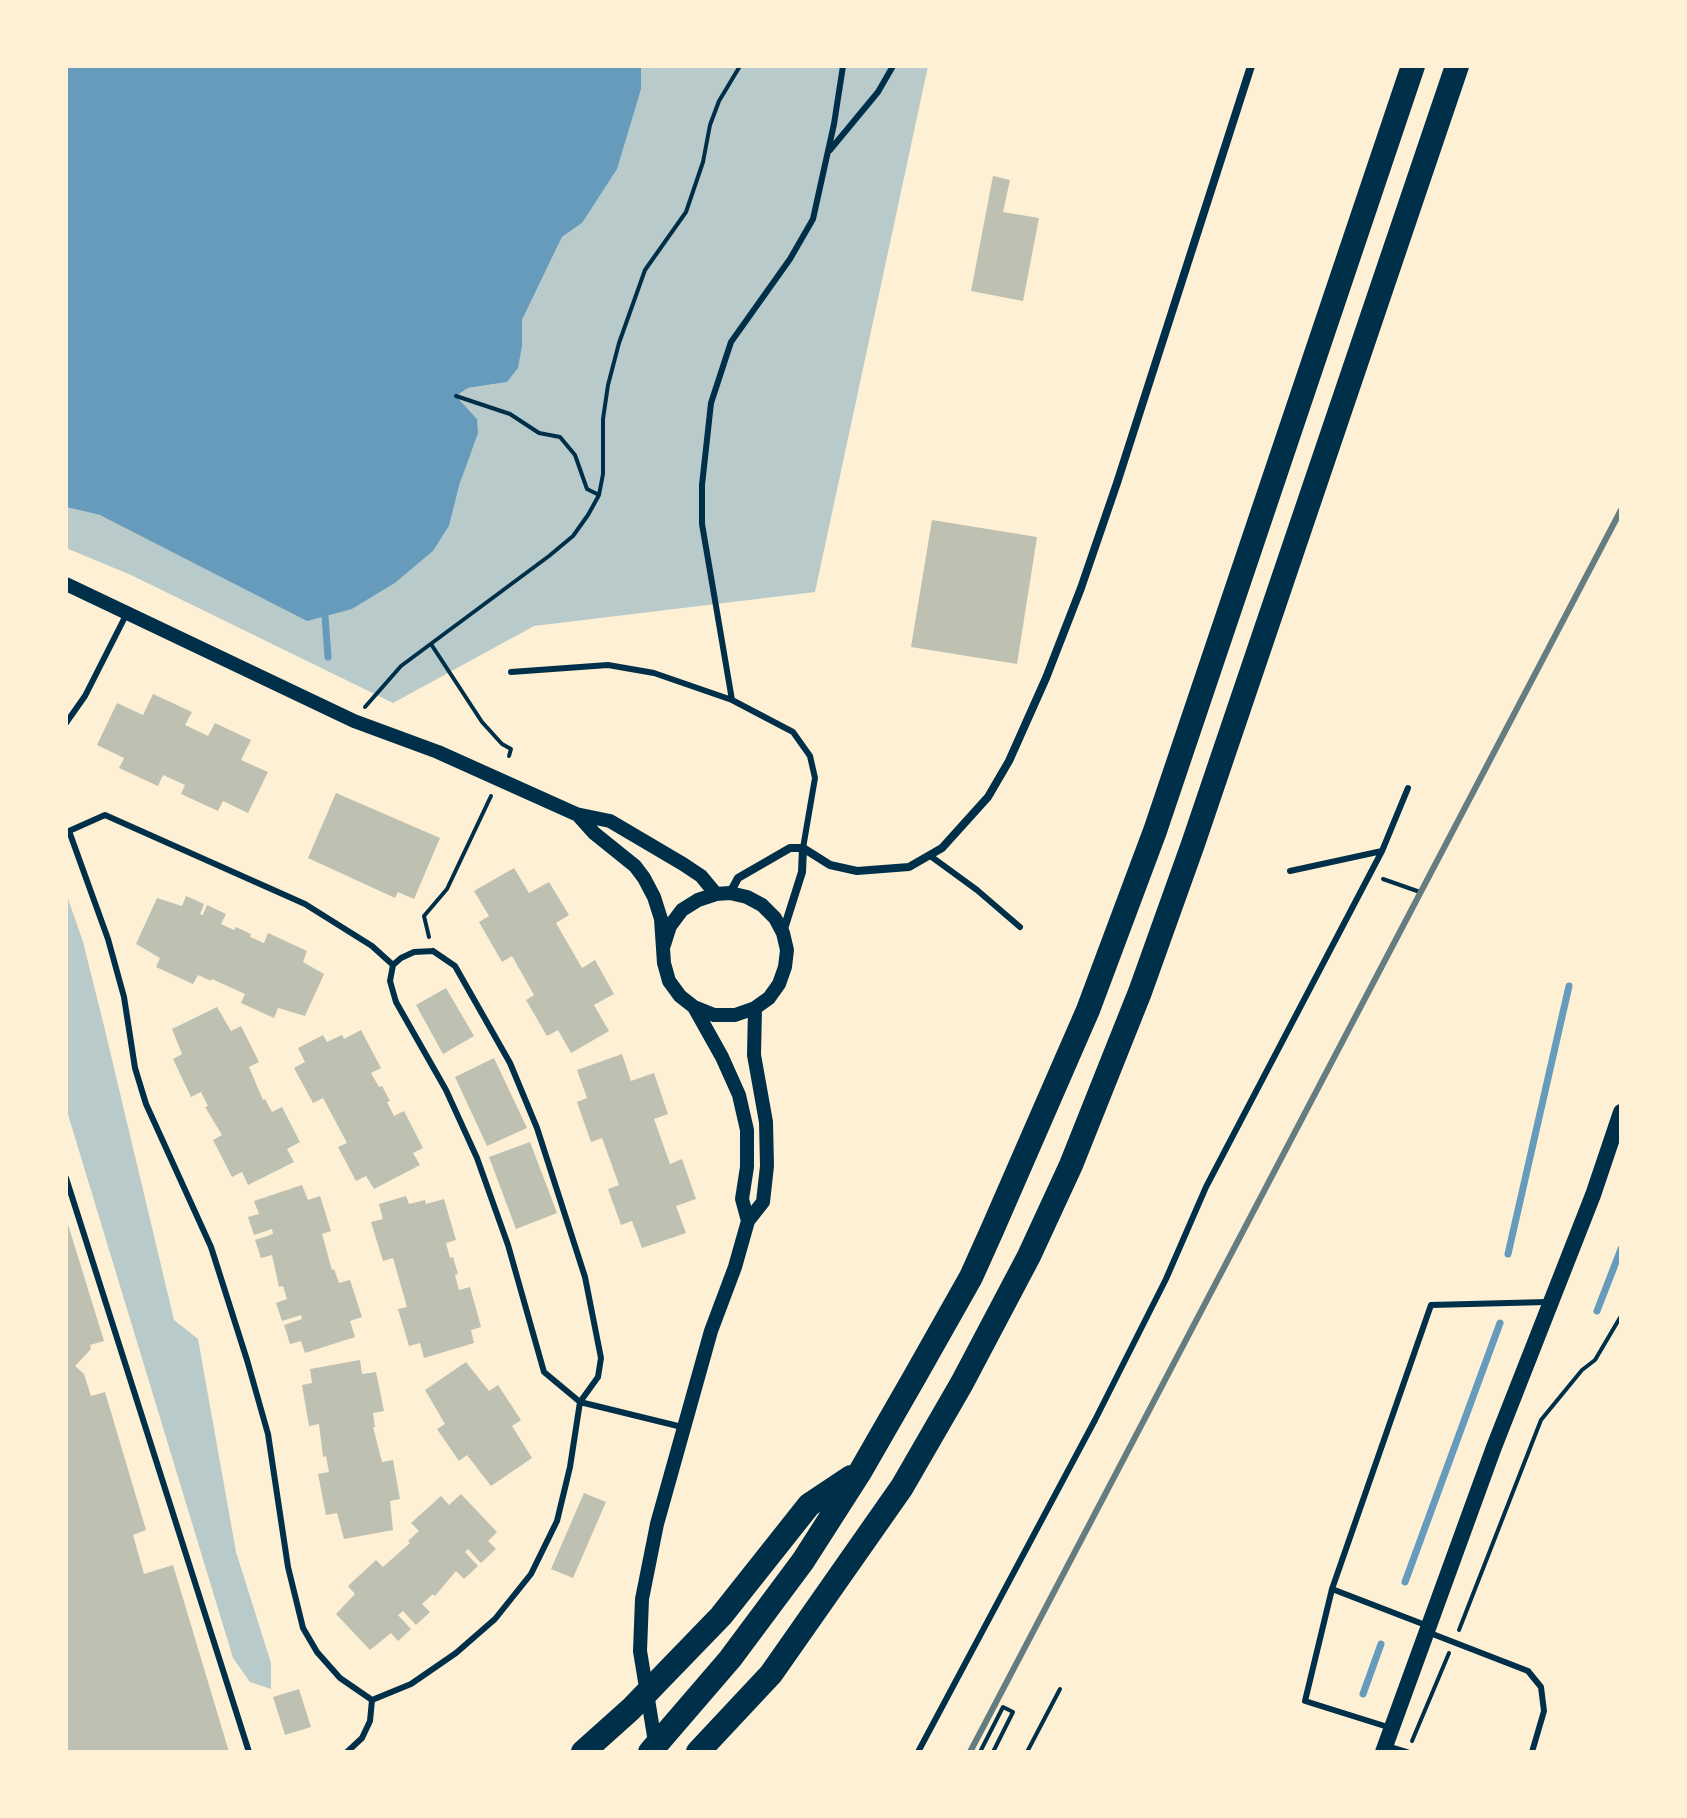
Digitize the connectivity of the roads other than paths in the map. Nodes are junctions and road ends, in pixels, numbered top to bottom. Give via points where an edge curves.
1 (843, 66) edge
2 (893, 66) edge
3 (1251, 66) edge
4 (1413, 66) edge
5 (1457, 66) edge
6 (828, 153) junction
7 (66, 584) edge
8 (128, 613) junction
9 (511, 672) dead end
10 (732, 700) junction
11 (66, 723) edge
12 (1408, 788) dead end
13 (576, 814) junction
14 (66, 823) edge
15 (69, 831) junction
16 (803, 848) junction
17 (1382, 851) junction
18 (929, 855) junction
19 (1290, 871) dead end
20 (723, 894) junction
21 (1020, 927) dead end
22 (783, 933) junction
23 (664, 945) junction
24 (393, 965) junction
25 (694, 1007) junction
26 (755, 1008) junction
27 (1621, 1112) edge
28 (66, 1178) edge
29 (748, 1221) junction
30 (1551, 1302) junction
31 (580, 1402) junction
32 (686, 1428) junction
33 (860, 1472) junction
34 (1332, 1589) junction
35 (1427, 1629) junction
36 (372, 1700) junction
37 (1392, 1728) junction
38 (1384, 1748) edge
39 (249, 1752) edge
40 (347, 1752) edge
41 (583, 1752) edge
42 (650, 1752) edge
43 (657, 1752) edge
44 (698, 1752) edge
45 (918, 1752) edge
46 (1407, 1752) edge
47 (1532, 1752) edge

1 - 6 lane
2 - 6 lane
3 - 18 street via 1117,483 1046,678 988,797 942,848
4 - 33 highway via 1155,831 1088,1010 971,1277
5 - 44 highway via 1193,844 1071,1165 970,1369 902,1487 800,1635 742,1708
6 - 10 lane via 813,219 731,342 711,403 702,524
7 - 8 street
8 - 11 lane
8 - 13 street via 354,721
9 - 10 lane via 608,665 654,673
10 - 16 lane via 793,732 810,756 815,778
12 - 17 lane
13 - 20 street via 610,821 641,837
13 - 23 street via 644,878 661,919
14 - 15 lane
15 - 24 lane via 105,815 305,904
15 - 36 lane via 108,939 146,1104 211,1247 247,1360 268,1434 303,1628 340,1678
16 - 18 street via 830,865 857,871 909,867
16 - 20 street via 790,848 756,867
16 - 22 street via 802,872
17 - 19 lane
17 - 45 lane via 1206,1187 1095,1420
18 - 21 lane
20 - 22 street via 762,905
20 - 23 street via 682,910
22 - 26 street via 787,950 782,976 769,998
23 - 25 street via 669,981
24 - 31 lane via 390,981 396,1002 477,1158 544,1372
24 - 31 lane via 414,952 433,951 455,966 510,1063 585,1277 601,1358 598,1377
25 - 26 street via 714,1015
25 - 29 street via 739,1095 747,1130 742,1199
26 - 29 street via 754,1055 766,1122 767,1166 763,1202
27 - 30 main road
28 - 39 lane
29 - 32 street
30 - 34 lane via 1431,1305
30 - 35 main road
31 - 32 lane
31 - 36 lane via 557,1521 531,1574 495,1619 456,1653 411,1684
32 - 43 street via 657,1524 642,1599 640,1651
33 - 41 highway via 809,1505 721,1616
33 - 42 highway via 803,1561 730,1659
34 - 35 lane
34 - 37 lane via 1305,1701
35 - 37 main road
35 - 47 lane via 1528,1671 1541,1687 1544,1711
36 - 40 lane via 362,1738
37 - 38 main road
38 - 46 lane

